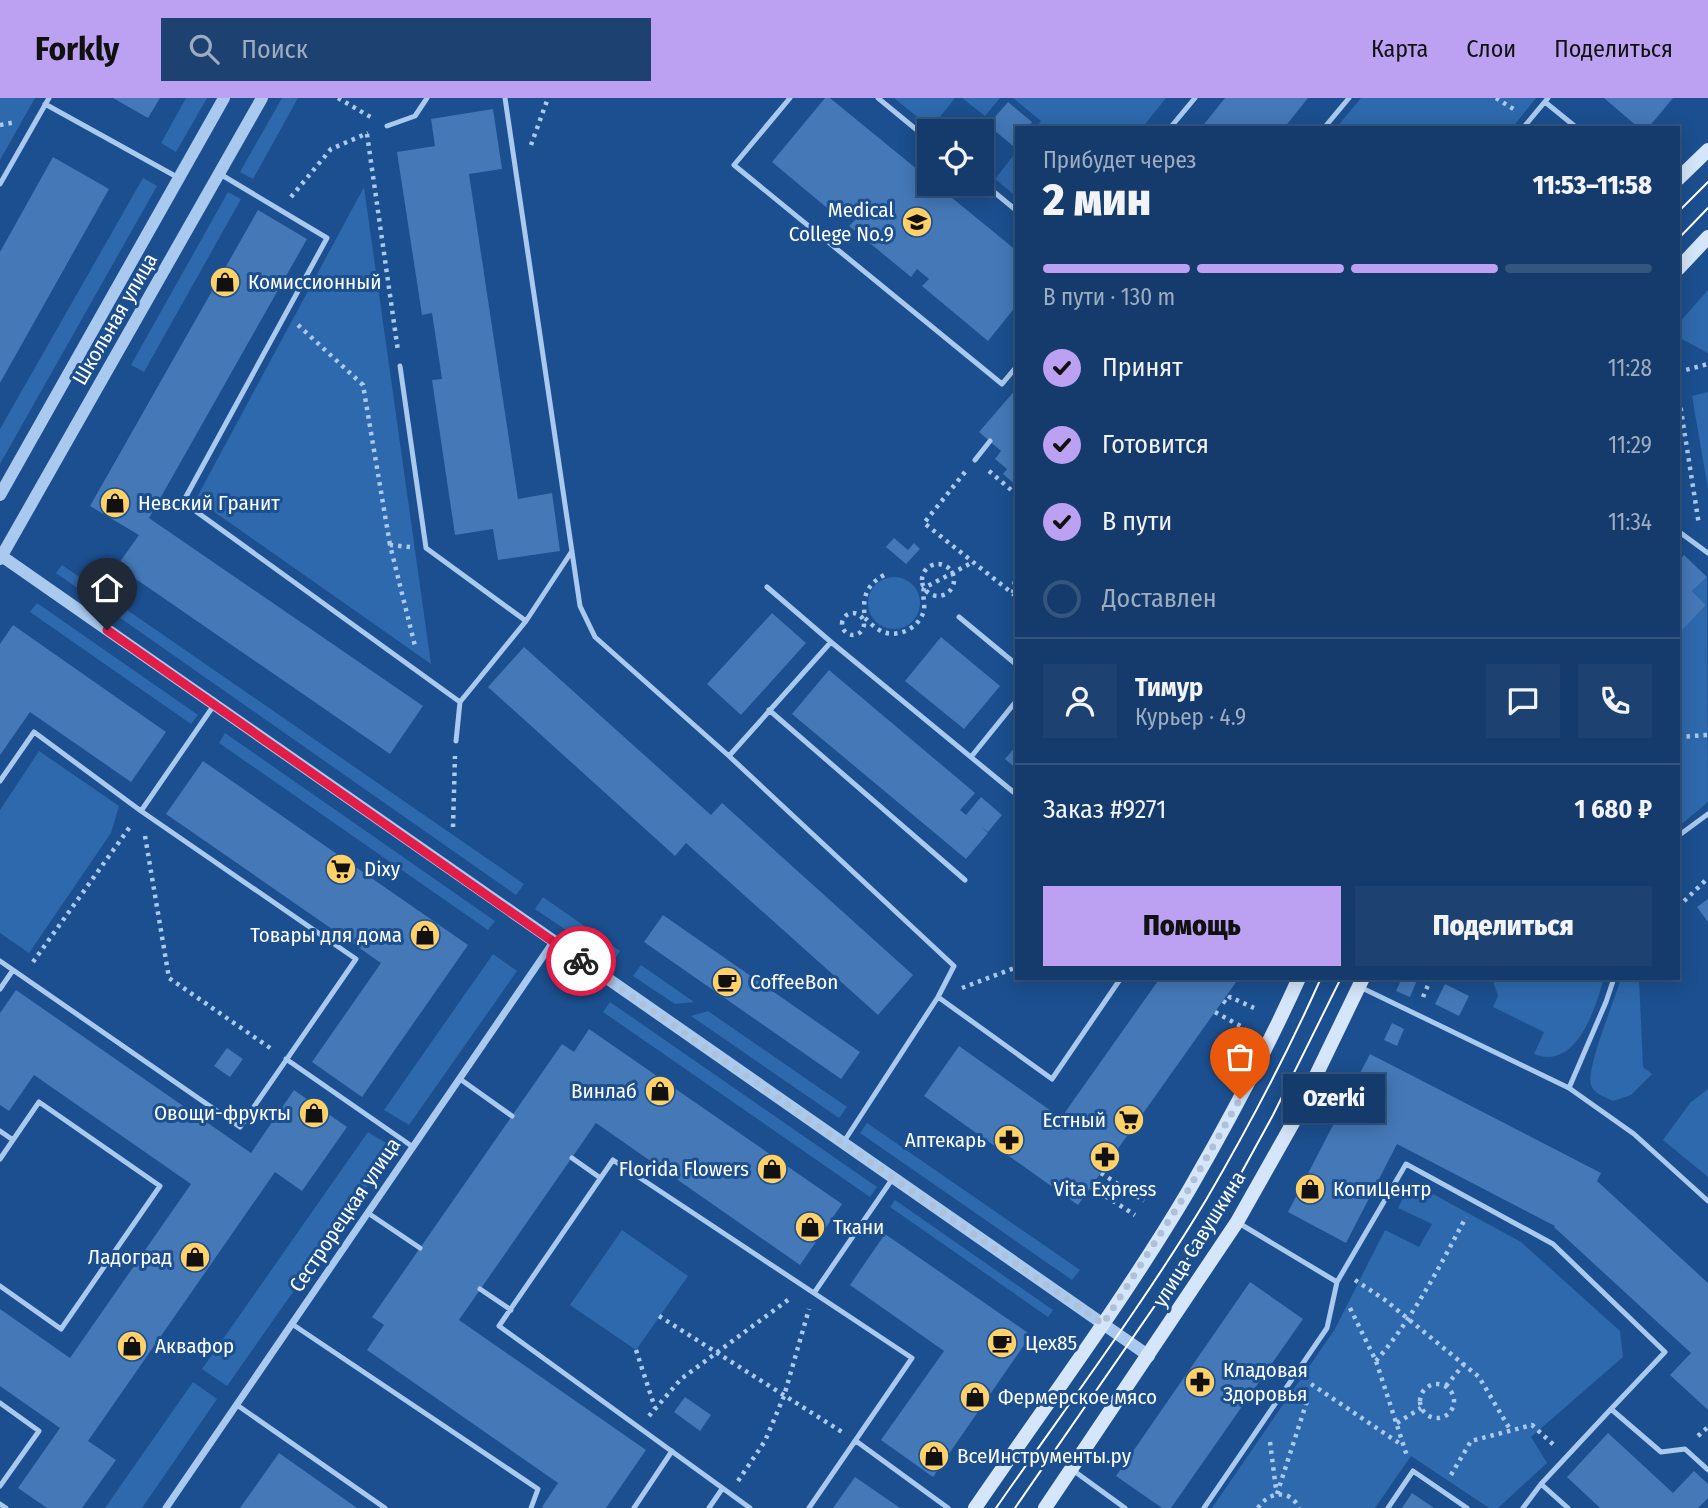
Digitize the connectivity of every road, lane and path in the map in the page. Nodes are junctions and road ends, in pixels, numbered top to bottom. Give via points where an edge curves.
1 (224, 98) edge
2 (262, 98) edge
3 (338, 98) edge
4 (427, 98) edge
5 (505, 98) edge
6 (548, 98) edge
7 (790, 98) edge
8 (878, 98) edge
9 (1195, 98) edge
10 (1349, 98) edge
11 (1546, 100) edge
12 (47, 101) edge
13 (387, 126) junction
14 (1172, 126) edge
15 (1327, 126) edge
16 (1525, 126) edge
17 (1575, 126) edge
18 (917, 130) edge
19 (367, 134) junction
20 (530, 146) dead end
21 (1708, 149) edge
22 (220, 174) junction
23 (1680, 177) edge
24 (179, 178) junction
25 (0, 184) edge
26 (994, 192) edge
27 (281, 208) junction
28 (1015, 209) edge
29 (1708, 237) edge
30 (1680, 267) edge
31 (286, 315) junction
32 (1708, 364) edge
33 (400, 366) joint
34 (1015, 368) edge
35 (1680, 371) edge
36 (1680, 403) edge
37 (990, 441) dead end
38 (975, 460) junction
39 (1015, 493) edge
40 (0, 495) edge
41 (1680, 532) edge
42 (390, 545) junction
43 (426, 548) junction
44 (572, 551) junction
45 (1705, 551) edge
46 (1, 557) edge
47 (973, 562) junction
48 (953, 573) junction
49 (884, 575) dead end
50 (767, 587) dead end
51 (924, 588) junction
52 (1015, 596) edge
53 (959, 617) dead end
54 (865, 618) junction
55 (526, 621) junction
56 (831, 642) junction
57 (1015, 662) edge
58 (422, 674) junction
59 (460, 702) junction
60 (1015, 702) edge
61 (214, 705) junction
62 (769, 710) junction
63 (1708, 736) edge
64 (1680, 737) edge
65 (456, 741) joint
66 (729, 756) junction
67 (971, 757) junction
68 (0, 781) edge
69 (1015, 793) edge
70 (141, 811) junction
71 (1708, 814) edge
72 (453, 827) dead end
73 (1680, 835) edge
74 (1708, 878) edge
75 (965, 880) dead end
76 (1680, 905) edge
77 (553, 942) junction
78 (0, 961) edge
79 (1015, 968) edge
80 (13, 970) junction
81 (22, 976) junction
82 (1120, 980) edge
83 (1298, 980) edge
84 (1613, 980) edge
85 (1362, 983) edge
86 (0, 989) edge
87 (938, 997) junction
88 (1223, 1001) dead end
89 (1254, 1008) dead end
90 (1215, 1012) dead end
91 (1244, 1028) dead end
92 (286, 1059) junction
93 (460, 1079) junction
94 (1569, 1088) junction
95 (512, 1116) dead end
96 (0, 1131) edge
97 (13, 1140) junction
98 (843, 1143) junction
99 (413, 1147) junction
100 (572, 1158) dead end
101 (0, 1159) edge
102 (1101, 1173) dead end
103 (599, 1177) junction
104 (893, 1178) junction
105 (1091, 1187) dead end
106 (1144, 1200) dead end
107 (1708, 1200) edge
108 (1475, 1201) junction
109 (368, 1213) junction
110 (1135, 1215) dead end
111 (1237, 1222) junction
112 (420, 1248) dead end
113 (1342, 1273) junction
114 (1337, 1282) junction
115 (0, 1286) edge
116 (806, 1287) junction
117 (481, 1289) dead end
118 (814, 1293) junction
119 (511, 1310) junction
120 (659, 1316) dead end
121 (1408, 1319) junction
122 (292, 1324) junction
123 (1103, 1324) junction
124 (636, 1350) dead end
125 (716, 1352) junction
126 (1149, 1356) junction
127 (1376, 1361) junction
128 (1464, 1364) junction
129 (1296, 1374) junction
130 (1446, 1386) junction
131 (784, 1396) junction
132 (0, 1404) edge
133 (237, 1405) junction
134 (655, 1408) junction
135 (1420, 1408) junction
136 (1611, 1409) junction
137 (1397, 1423) junction
138 (1260, 1426) junction
139 (639, 1427) junction
140 (1511, 1431) junction
141 (856, 1441) junction
142 (1403, 1446) junction
143 (671, 1451) junction
144 (1567, 1457) junction
145 (1072, 1470) junction
146 (1708, 1470) edge
147 (1413, 1471) junction
148 (1541, 1484) junction
149 (0, 1486) edge
150 (722, 1489) junction
151 (1442, 1491) junction
152 (1277, 1494) junction
153 (0, 1504) edge
154 (6, 1508) edge
155 (166, 1508) edge
156 (385, 1508) edge
157 (531, 1508) edge
158 (634, 1508) edge
159 (709, 1508) edge
160 (750, 1508) edge
161 (809, 1508) edge
162 (948, 1508) edge
163 (975, 1508) edge
164 (1045, 1508) edge
165 (1125, 1508) edge
166 (1204, 1508) edge
167 (1258, 1508) edge
168 (1299, 1508) edge
169 (1388, 1508) edge
170 (1467, 1508) edge
171 (1523, 1508) edge
172 (1568, 1508) edge

1 - 24 street, Школьная улица
2 - 22 street, Школьная улица
3 - 13 path
4 - 13 lane via 415,116
5 - 44 lane
6 - 20 path
7 - 34 lane via 734,164 1002,384
8 - 18 lane
9 - 14 lane
10 - 15 lane
11 - 16 lane
11 - 17 lane
12 - 24 lane
12 - 25 lane
13 - 19 path
19 - 27 path via 331,149
19 - 33 path
21 - 23 main road
22 - 27 lane
22 - 46 street, Школьная улица
24 - 40 street, Школьная улица
26 - 28 lane
27 - 31 lane via 327,237
29 - 30 main road
31 - 42 path via 363,385
31 - 58 lane via 183,502
32 - 35 path
33 - 43 lane
36 - 45 path
37 - 38 lane
38 - 39 path
38 - 47 path via 924,523
41 - 45 lane
42 - 43 path
42 - 58 path
43 - 55 lane
44 - 55 lane
44 - 66 lane via 580,606 595,637
46 - 61 street
47 - 48 path
47 - 52 path
48 - 51 path
48 - 51 path via 952,589 946,594 929,594
48 - 51 path via 947,566 930,566 924,571
49 - 54 path via 866,591
50 - 56 lane
51 - 54 path via 924,612 908,631 884,632
53 - 57 lane
54 - 54 path via 851,612 846,615 844,631 860,633
55 - 59 lane
56 - 62 lane
56 - 67 lane
58 - 59 lane
59 - 65 lane
60 - 67 lane
61 - 70 lane
61 - 77 street
62 - 66 lane
62 - 75 lane
63 - 64 path
65 - 72 path
66 - 87 lane via 954,966
67 - 69 lane
68 - 70 lane via 34,732
70 - 81 path
70 - 92 path via 169,978
70 - 92 lane via 356,959
71 - 73 lane
74 - 76 path
77 - 93 street, Сестрорецкая улица
77 - 98 street
78 - 80 lane
79 - 87 path
80 - 81 lane
80 - 86 lane
81 - 92 lane via 240,1127
82 - 87 lane via 1052,1079
83 - 123 main road, улица Савушкина via 1240,1099
84 - 94 lane
85 - 94 lane
85 - 111 main road, улица Савушкина via 1294,1121
87 - 98 lane
88 - 89 path via 1230,997
90 - 91 path
92 - 99 lane
93 - 95 lane
93 - 99 street, Сестрорецкая улица
94 - 107 lane via 1634,1134
96 - 97 lane
97 - 101 lane
97 - 115 lane via 39,1102 160,1186 61,1329
98 - 104 street
99 - 109 street, Сестрорецкая улица
100 - 103 lane
102 - 106 path
103 - 116 lane via 613,1160
103 - 119 lane
104 - 118 lane
104 - 123 street
105 - 110 path
108 - 113 lane via 1406,1164
108 - 121 path
108 - 136 lane via 1553,1244 1665,1352
109 - 112 lane
109 - 122 street, Сестрорецкая улица
111 - 114 lane
111 - 126 main road, улица Савушкина
113 - 114 lane
113 - 121 path
114 - 127 path
114 - 129 lane via 1327,1328
116 - 118 lane
116 - 125 path
117 - 119 lane
118 - 131 path
118 - 141 lane via 912,1358
119 - 139 lane via 499,1326
120 - 125 path
121 - 127 path
121 - 128 path
122 - 133 street, Сестрорецкая улица
122 - 157 lane via 538,1489
123 - 126 street
123 - 163 main road, улица Савушкина
124 - 134 path
125 - 131 path
125 - 134 path via 681,1379
126 - 145 main road, улица Савушкина
127 - 137 path
128 - 130 path
128 - 140 path via 1479,1377
129 - 138 lane
129 - 142 path
129 - 152 path via 1307,1401
130 - 135 path via 1425,1388
130 - 135 path via 1453,1394 1449,1415 1428,1417
131 - 141 path
131 - 150 path via 765,1441 738,1481
132 - 149 lane via 39,1431
133 - 155 street, Сестрорецкая улица
133 - 156 lane
134 - 139 path
135 - 137 path
136 - 144 lane
136 - 146 lane via 1661,1452 1685,1449
137 - 142 path
138 - 152 path via 1270,1443
138 - 166 lane
139 - 143 lane
140 - 144 path via 1532,1425
140 - 151 path via 1471,1441
141 - 161 lane
141 - 162 lane
142 - 147 path
143 - 150 lane
143 - 158 lane
144 - 148 lane
145 - 164 main road, улица Савушкина
145 - 165 lane
147 - 151 lane
147 - 169 lane
148 - 171 lane
148 - 172 lane
150 - 159 lane
150 - 160 lane
151 - 170 lane
152 - 167 path
152 - 168 path via 1288,1496
153 - 154 lane

